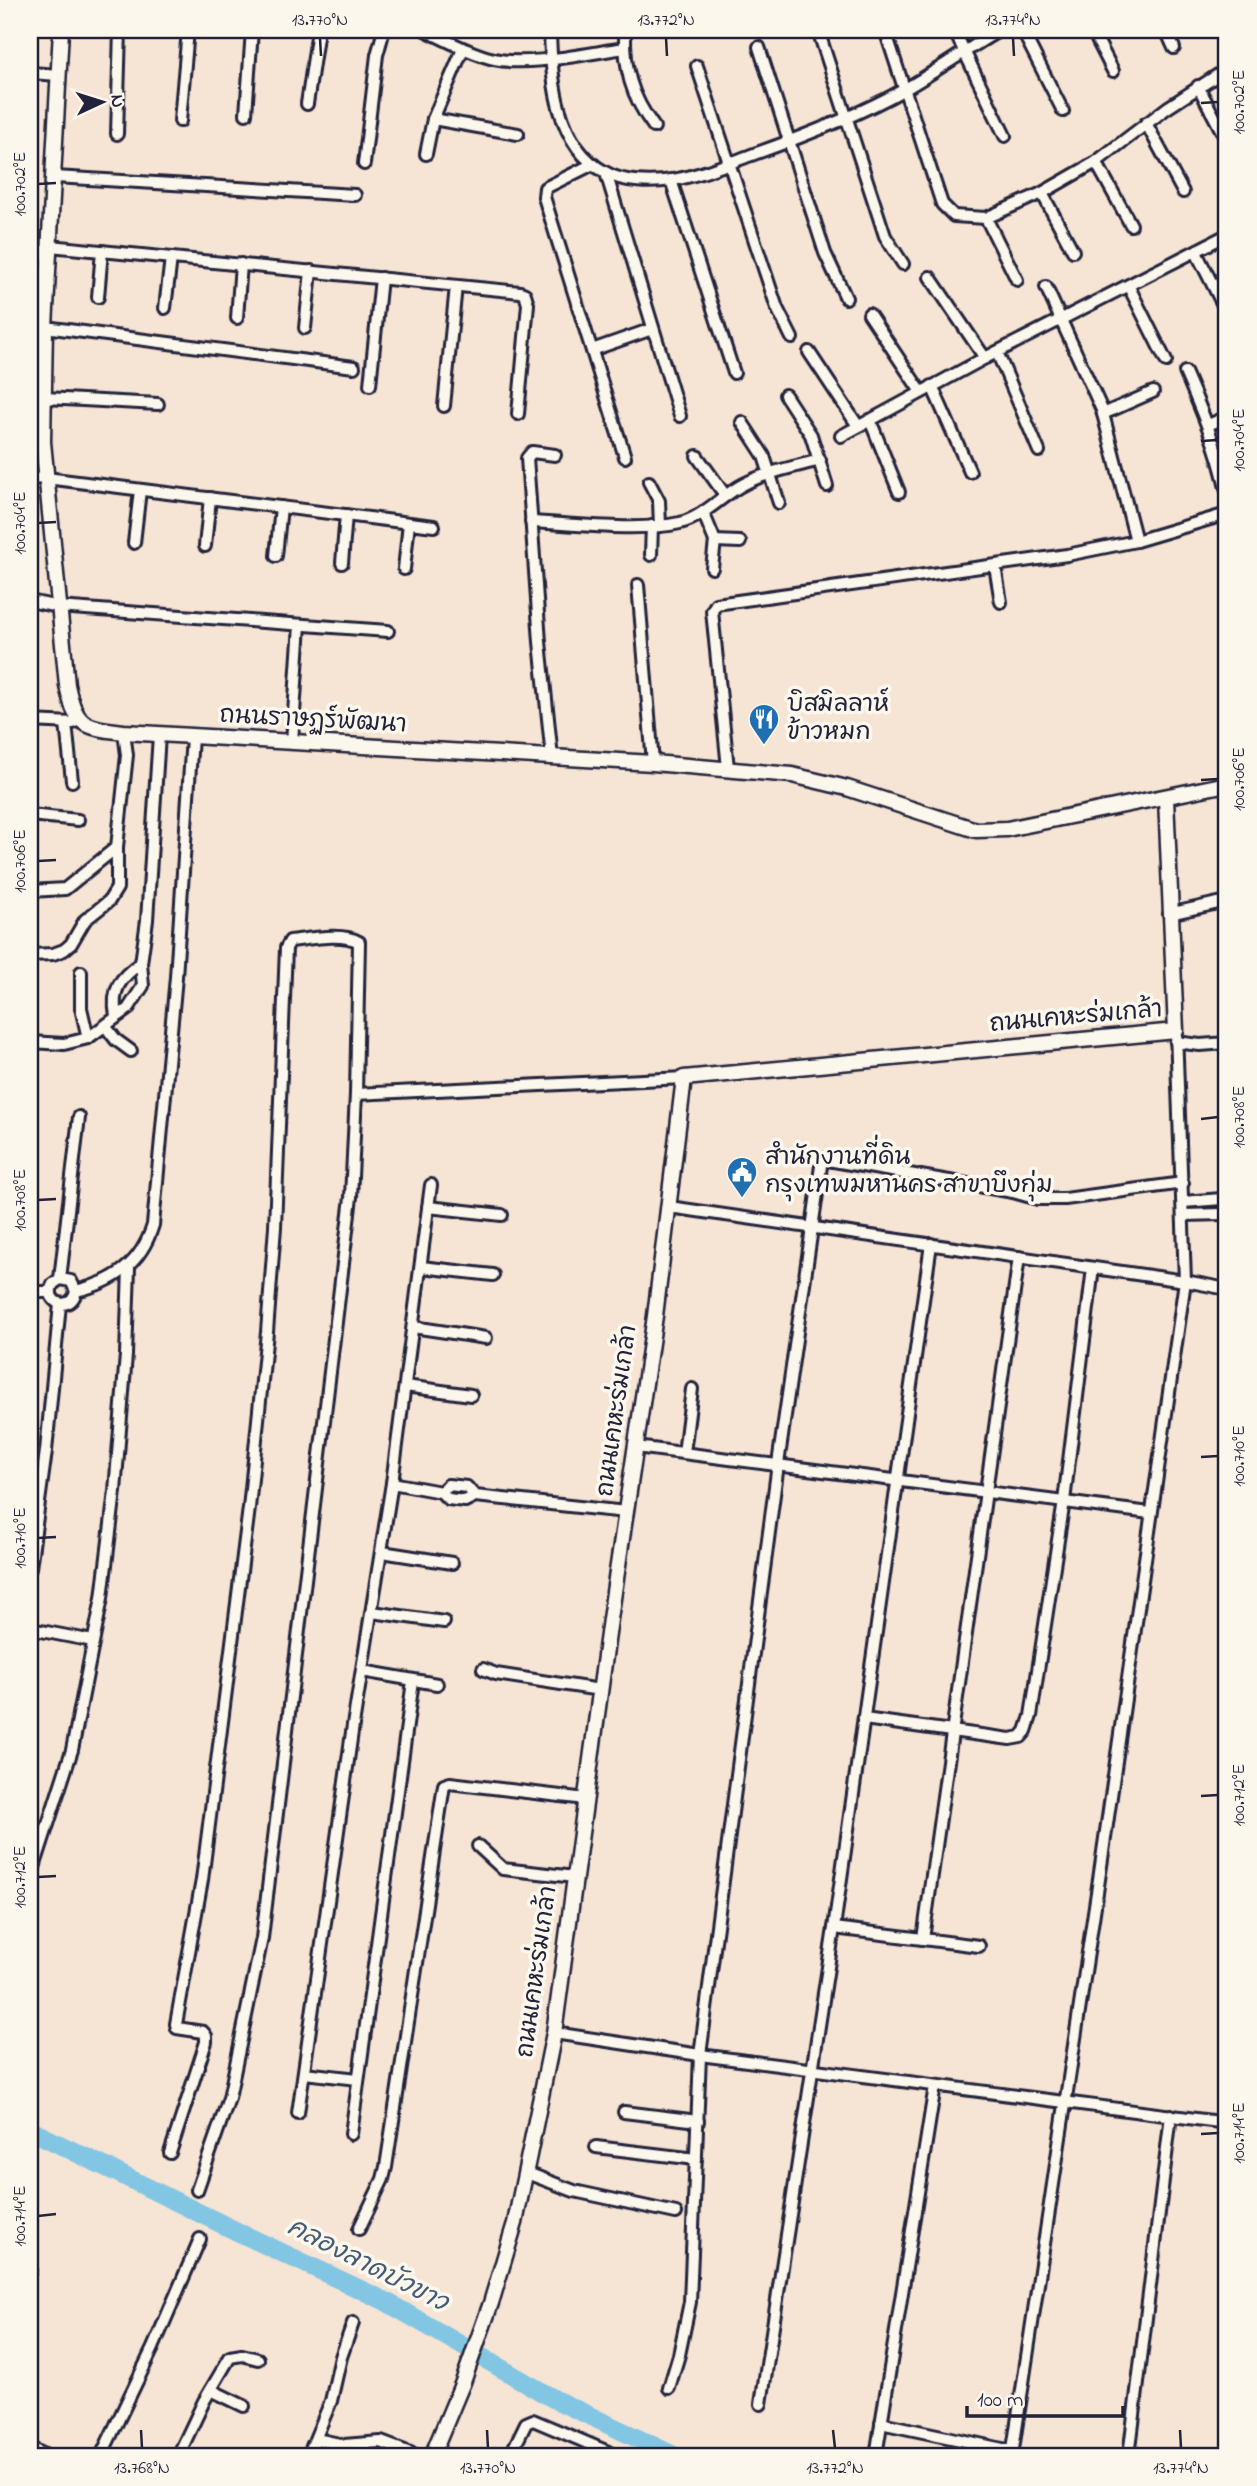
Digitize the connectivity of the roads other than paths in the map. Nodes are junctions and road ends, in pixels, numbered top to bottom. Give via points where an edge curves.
1 (61, 30) edge
2 (120, 30) edge
3 (188, 30) edge
4 (252, 30) edge
5 (318, 30) edge
6 (384, 30) edge
7 (425, 30) edge
8 (550, 30) edge
9 (625, 30) edge
10 (818, 30) edge
11 (885, 30) edge
12 (954, 30) edge
13 (999, 30) edge
14 (1022, 30) edge
15 (1092, 30) edge
16 (1166, 30) edge
17 (759, 47) dead end
18 (625, 48) junction
19 (1174, 48) dead end
20 (463, 49) junction
21 (963, 51) junction
22 (551, 58) junction
23 (697, 66) dead end
24 (1227, 69) edge
25 (1114, 71) dead end
26 (30, 73) edge
27 (59, 75) junction
28 (1198, 86) junction
29 (905, 89) junction
30 (307, 104) dead end
31 (1063, 111) dead end
32 (246, 114) dead end
33 (433, 119) junction
34 (846, 119) junction
35 (180, 121) dead end
36 (1146, 123) junction
37 (654, 127) dead end
38 (117, 134) dead end
39 (518, 134) dead end
40 (1004, 136) dead end
41 (1227, 141) edge
42 (789, 142) junction
43 (426, 154) dead end
44 (1096, 162) junction
45 (730, 163) junction
46 (364, 164) dead end
47 (593, 164) junction
48 (606, 173) junction
49 (54, 177) junction
50 (671, 180) junction
51 (1183, 192) dead end
52 (1042, 193) junction
53 (355, 195) dead end
54 (986, 218) junction
55 (1132, 225) dead end
56 (1227, 235) edge
57 (30, 248) edge
58 (49, 249) junction
59 (102, 251) junction
60 (1073, 251) dead end
61 (1196, 252) junction
62 (172, 258) junction
63 (241, 264) junction
64 (903, 264) dead end
65 (311, 271) junction
66 (930, 277) dead end
67 (381, 278) junction
68 (1017, 280) dead end
69 (456, 286) junction
70 (1046, 287) dead end
71 (1129, 287) junction
72 (98, 297) dead end
73 (846, 298) dead end
74 (165, 307) dead end
75 (1227, 313) edge
76 (869, 314) dead end
77 (237, 318) dead end
78 (1062, 319) junction
79 (45, 327) junction
80 (305, 328) dead end
81 (652, 329) junction
82 (792, 338) dead end
83 (592, 350) junction
84 (809, 352) dead end
85 (997, 352) junction
86 (985, 358) junction
87 (1166, 361) dead end
88 (354, 368) dead end
89 (1185, 372) dead end
90 (734, 373) dead end
91 (370, 385) dead end
92 (932, 386) junction
93 (921, 392) junction
94 (1153, 392) dead end
95 (785, 395) dead end
96 (45, 398) junction
97 (158, 404) dead end
98 (444, 406) dead end
99 (518, 414) dead end
100 (1103, 414) junction
101 (680, 416) dead end
102 (1227, 417) edge
103 (870, 419) junction
104 (742, 422) dead end
105 (1208, 425) junction
106 (858, 426) junction
107 (841, 436) dead end
108 (36, 440) edge
109 (1039, 451) dead end
110 (555, 455) dead end
111 (697, 456) dead end
112 (625, 457) dead end
113 (820, 460) junction
114 (771, 472) junction
115 (970, 472) dead end
116 (46, 478) junction
117 (30, 479) edge
118 (649, 482) dead end
119 (827, 486) dead end
120 (1226, 488) edge
121 (140, 490) junction
122 (899, 492) dead end
123 (725, 495) junction
124 (211, 498) junction
125 (779, 503) dead end
126 (281, 507) junction
127 (703, 512) junction
128 (1227, 514) edge
129 (346, 515) junction
130 (531, 522) junction
131 (409, 523) junction
132 (434, 526) dead end
133 (656, 526) junction
134 (715, 541) junction
135 (1136, 541) junction
136 (740, 542) dead end
137 (134, 543) dead end
138 (205, 546) dead end
139 (651, 555) dead end
140 (276, 556) dead end
141 (342, 563) dead end
142 (996, 566) junction
143 (712, 568) dead end
144 (404, 569) dead end
145 (638, 585) dead end
146 (30, 601) edge
147 (1001, 602) dead end
148 (58, 607) junction
149 (300, 625) junction
150 (388, 631) dead end
151 (30, 721) edge
152 (82, 722) junction
153 (66, 723) junction
154 (124, 732) junction
155 (159, 735) junction
156 (192, 737) junction
157 (292, 742) junction
158 (552, 757) junction
159 (653, 763) junction
160 (728, 768) junction
161 (72, 781) dead end
162 (1227, 784) edge
163 (1166, 798) junction
164 (30, 815) edge
165 (78, 820) dead end
166 (117, 847) junction
167 (30, 891) edge
168 (1227, 901) edge
169 (1169, 914) junction
170 (30, 955) edge
171 (141, 962) junction
172 (81, 972) dead end
173 (116, 1016) junction
174 (106, 1027) junction
175 (1176, 1036) junction
176 (88, 1038) junction
177 (30, 1042) edge
178 (1227, 1043) edge
179 (131, 1051) dead end
180 (684, 1078) junction
181 (356, 1094) junction
182 (79, 1117) dead end
183 (1183, 1182) junction
184 (431, 1185) dead end
185 (1225, 1199) edge
186 (1183, 1202) junction
187 (428, 1206) junction
188 (669, 1207) junction
189 (502, 1215) dead end
190 (1184, 1215) junction
191 (1225, 1215) edge
192 (811, 1227) junction
193 (931, 1244) junction
194 (1019, 1257) junction
195 (421, 1267) junction
196 (129, 1268) junction
197 (1093, 1268) junction
198 (493, 1275) dead end
199 (60, 1279) junction
200 (1185, 1281) junction
201 (1227, 1289) edge
202 (76, 1291) junction
203 (51, 1292) junction
204 (30, 1293) edge
205 (60, 1304) junction
206 (413, 1327) junction
207 (486, 1338) dead end
208 (405, 1386) junction
209 (692, 1389) dead end
210 (471, 1395) dead end
211 (636, 1447) junction
212 (684, 1453) junction
213 (778, 1464) junction
214 (898, 1479) junction
215 (392, 1483) junction
216 (985, 1491) junction
217 (1064, 1501) junction
218 (626, 1512) junction
219 (1150, 1513) junction
220 (382, 1552) junction
221 (452, 1563) dead end
222 (30, 1568) edge
223 (372, 1612) junction
224 (444, 1622) dead end
225 (30, 1628) edge
226 (93, 1641) junction
227 (483, 1669) dead end
228 (362, 1671) junction
229 (413, 1681) junction
230 (437, 1685) dead end
231 (600, 1690) junction
232 (864, 1719) junction
233 (951, 1731) junction
234 (586, 1799) junction
235 (478, 1846) dead end
236 (575, 1877) junction
237 (30, 1881) edge
238 (834, 1928) junction
239 (923, 1939) junction
240 (979, 1946) dead end
241 (554, 2033) junction
242 (700, 2055) junction
243 (813, 2070) junction
244 (304, 2073) junction
245 (358, 2079) junction
246 (935, 2085) junction
247 (1065, 2101) junction
248 (624, 2112) dead end
249 (298, 2113) dead end
250 (1171, 2115) junction
251 (698, 2121) junction
252 (1227, 2123) edge
253 (351, 2134) dead end
254 (596, 2147) dead end
255 (170, 2153) dead end
256 (696, 2158) junction
257 (527, 2173) junction
258 (197, 2190) dead end
259 (676, 2213) dead end
260 (359, 2229) dead end
261 (200, 2239) dead end
262 (353, 2323) dead end
263 (258, 2359) dead end
264 (669, 2388) dead end
265 (211, 2390) junction
266 (761, 2404) dead end
267 (244, 2406) dead end
268 (881, 2423) junction
269 (316, 2439) junction
270 (30, 2448) edge
271 (1012, 2454) edge
272 (47, 2456) edge
273 (101, 2456) edge
274 (178, 2456) edge
275 (307, 2456) edge
276 (418, 2456) edge
277 (432, 2456) edge
278 (510, 2456) edge
279 (618, 2456) edge
280 (876, 2456) edge
281 (1129, 2456) edge

1 - 27 street
2 - 38 street
3 - 35 street
4 - 32 street
5 - 30 street
6 - 46 street
7 - 20 street
8 - 22 street
9 - 18 street
10 - 34 street
11 - 29 street
12 - 21 street
13 - 21 street
14 - 31 street
15 - 25 street
16 - 19 street
17 - 42 street
18 - 22 street
18 - 37 street via 633,93
20 - 22 street via 503,61
20 - 33 street
21 - 29 street
21 - 40 street
22 - 47 street via 559,108 573,140
23 - 45 street
24 - 28 street
26 - 27 street
27 - 49 street
28 - 36 street
28 - 41 street
29 - 34 street
29 - 54 street via 942,204 954,216
33 - 39 street
33 - 43 street
34 - 42 street
34 - 64 street via 885,236
36 - 44 street
36 - 51 street
42 - 45 street
42 - 73 street via 825,253
44 - 52 street
44 - 55 street
45 - 50 street
45 - 82 street via 777,308
47 - 48 street
47 - 83 street via 543,191
48 - 50 street via 639,181
48 - 81 street
49 - 53 street
49 - 58 street
50 - 90 street
52 - 54 street
52 - 60 street
54 - 68 street
56 - 61 street
57 - 58 street
58 - 59 street
58 - 79 street
59 - 62 street
59 - 72 street
61 - 71 street
61 - 75 street
62 - 63 street
62 - 74 street
63 - 65 street
63 - 77 street
65 - 67 street
65 - 80 street
66 - 86 street
67 - 69 street
67 - 91 street
69 - 98 street
69 - 99 street via 520,292 527,298
70 - 78 street
71 - 78 street
71 - 87 street
76 - 93 street
78 - 85 street
78 - 100 street
79 - 88 street
79 - 96 street
81 - 83 street
81 - 101 street
83 - 112 street
84 - 106 street
85 - 86 street
85 - 109 street
86 - 92 street
89 - 105 street
92 - 93 street
92 - 115 street
93 - 103 street
94 - 100 street
95 - 113 street
96 - 97 street
96 - 108 street
100 - 135 street
102 - 105 street
103 - 106 street
103 - 122 street
104 - 114 street
105 - 120 street
106 - 107 street
108 - 116 street
110 - 130 street via 527,455
111 - 123 street
113 - 114 street
113 - 119 street
114 - 123 street
114 - 125 street
116 - 117 street
116 - 121 street
116 - 148 street
118 - 133 street via 659,500
121 - 124 street
121 - 137 street
123 - 127 street
124 - 126 street
124 - 138 street
126 - 129 street
126 - 140 street
127 - 133 street via 679,523
127 - 134 street
128 - 135 street
129 - 131 street
129 - 141 street
130 - 133 street
130 - 158 street
131 - 132 street
131 - 144 street
133 - 139 street
134 - 136 street
134 - 143 street
135 - 142 street
142 - 147 street
142 - 160 street via 714,606
145 - 159 street
146 - 148 street
148 - 149 street
148 - 152 street via 67,685 74,712
149 - 150 street
149 - 157 street
151 - 153 street
152 - 153 street
152 - 154 street, ถนนราษฏร์พัฒนา
153 - 161 street
154 - 155 street, ถนนราษฏร์พัฒนา
154 - 166 street via 127,755
155 - 156 street, ถนนราษฏร์พัฒนา
155 - 171 street
156 - 157 street, ถนนราษฏร์พัฒนา
156 - 196 street via 156,1210 149,1239
157 - 158 street, ถนนราษฏร์พัฒนา
158 - 159 street, ถนนราษฏร์พัฒนา
159 - 160 street, ถนนราษฏร์พัฒนา
160 - 163 street, ถนนราษฏร์พัฒนา via 822,780 986,831
162 - 163 street, ถนนราษฏร์พัฒนา
163 - 169 street, ถนนเคหะร่มเกล้า
164 - 165 street
166 - 167 street via 65,889
166 - 170 street via 113,896 85,920 64,950
168 - 169 street
169 - 175 street, ถนนเคหะร่มเกล้า
171 - 173 street via 124,976 114,995
171 - 173 street via 143,986 133,1004
172 - 176 street via 80,1008
173 - 174 street
174 - 176 street
174 - 179 street
175 - 178 street via 1200,1045
175 - 180 street, ถนนเคหะร่มเกล้า
175 - 183 street
176 - 177 street via 65,1044
180 - 181 street
180 - 188 street, ถนนเคหะร่มเกล้า
181 - 255 street via 359,942 352,938 290,941 286,943 271,1280 249,1508 202,1880 176,2024 181,2030 203,2032 206,2042
181 - 258 street via 351,1197 262,1938 229,2098
182 - 199 street
183 - 186 street
183 - 192 street via 1038,1199 822,1159
184 - 187 street
185 - 186 street
185 - 191 street via 1219,1205
186 - 190 street
187 - 189 street
187 - 195 street
188 - 192 street
188 - 211 street, ถนนเคหะร่มเกล้า
190 - 191 street
190 - 200 street
192 - 193 street
192 - 213 street
193 - 194 street
193 - 214 street
194 - 197 street
194 - 216 street
195 - 198 street
195 - 206 street
196 - 202 street
196 - 226 street via 115,1491
197 - 200 street
197 - 217 street
199 - 202 street via 71,1282
199 - 203 street
200 - 201 street
200 - 219 street
202 - 205 street via 72,1301
203 - 204 street
203 - 205 street
205 - 222 street
206 - 207 street
206 - 208 street
208 - 210 street
208 - 215 street
209 - 212 street
211 - 212 street
211 - 218 street, ถนนเคหะร่มเกล้า
212 - 213 street
213 - 214 street
213 - 242 street
214 - 216 street
214 - 232 street
215 - 218 street via 441,1492 448,1485 467,1487 475,1496
215 - 220 street
216 - 217 street
216 - 233 street
217 - 219 street
217 - 233 street via 1026,1731 1010,1739
218 - 231 street, ถนนเคหะร่มเกล้า
219 - 247 street
220 - 221 street
220 - 223 street
223 - 224 street
223 - 228 street
225 - 226 street
226 - 237 street via 72,1750
227 - 231 street
228 - 229 street
228 - 244 street
229 - 230 street
229 - 245 street
231 - 234 street, ถนนเคหะร่มเกล้า
232 - 233 street
232 - 238 street
233 - 239 street
234 - 236 street, ถนนเคหะร่มเกล้า
234 - 260 street via 444,1785 386,2167
235 - 236 street via 503,1869
236 - 241 street, ถนนเคหะร่มเกล้า
238 - 239 street
238 - 243 street
239 - 240 street
241 - 242 street
241 - 257 street, ถนนเคหะร่มเกล้า
242 - 243 street
242 - 251 street
243 - 246 street
243 - 266 street
244 - 245 street
244 - 249 street
245 - 253 street
246 - 247 street
246 - 268 street
247 - 250 street
247 - 271 street
248 - 251 street
250 - 252 street
250 - 281 street
251 - 256 street
254 - 256 street
256 - 264 street via 690,2302
257 - 259 street via 574,2190
257 - 277 street, ถนนเคหะร่มเกล้า via 491,2303
261 - 273 street
262 - 269 street
263 - 265 street via 230,2357
265 - 267 street
265 - 274 street
268 - 271 street
268 - 280 street
269 - 275 street
269 - 276 street via 344,2445 380,2442
270 - 272 street
278 - 279 street via 526,2423 533,2420

